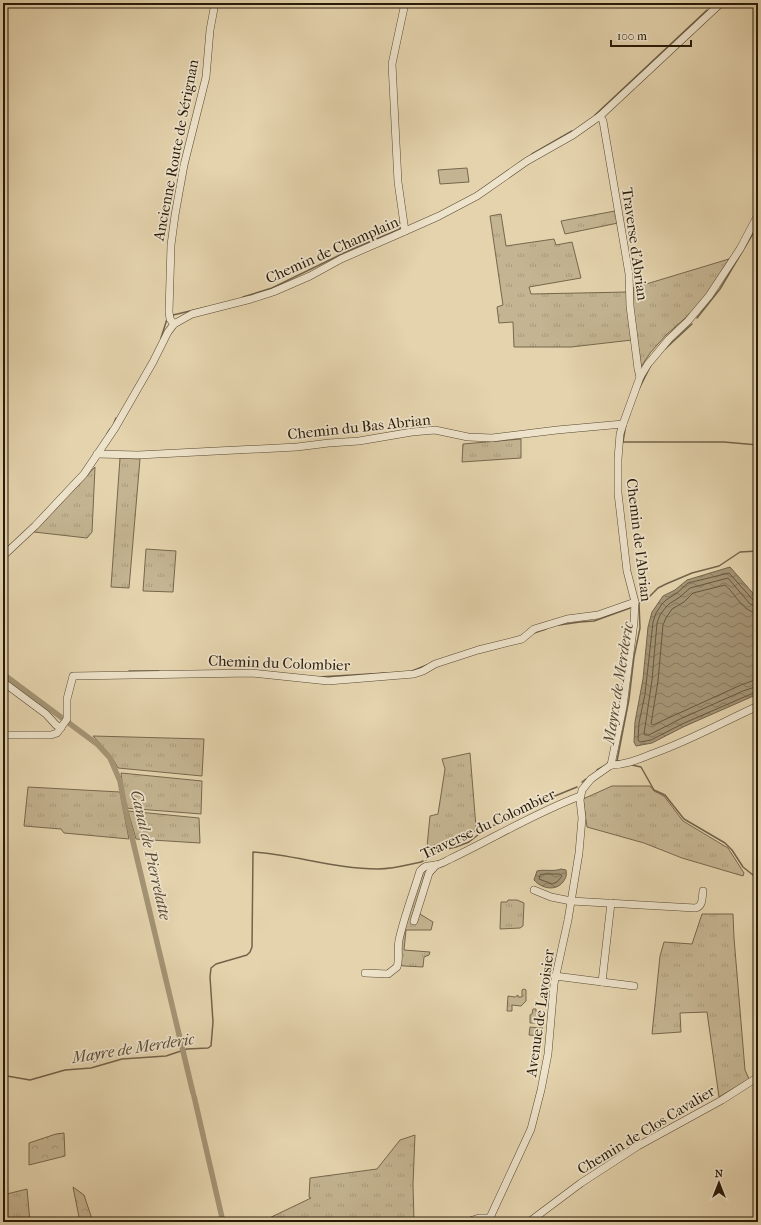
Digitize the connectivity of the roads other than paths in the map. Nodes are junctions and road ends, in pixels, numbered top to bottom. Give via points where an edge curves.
1 (215, 3) edge
2 (405, 3) edge
3 (721, 3) edge
4 (600, 116) junction
5 (758, 215) edge
6 (405, 231) junction
7 (174, 324) junction
8 (640, 377) junction
9 (623, 424) junction
10 (97, 454) junction
11 (3, 556) edge
12 (635, 602) junction
13 (3, 682) edge
14 (758, 706) edge
15 (64, 723) junction
16 (3, 735) edge
17 (611, 763) junction
18 (580, 796) junction
19 (436, 865) junction
20 (534, 890) dead end
21 (703, 892) dead end
22 (571, 901) junction
23 (611, 903) junction
24 (414, 921) dead end
25 (365, 973) dead end
26 (555, 976) junction
27 (602, 982) junction
28 (634, 986) dead end
29 (758, 1077) edge
30 (489, 1220) edge
31 (467, 1222) edge
32 (529, 1222) edge

1 - 7 street, Ancienne Route de Sérignan via 206,77 184,165 171,245 169,312
2 - 6 street via 392,64 398,182
3 - 4 street, Chemin de Champlain
4 - 6 street, Chemin de Champlain via 573,135 526,161 477,196
4 - 8 street, Traverse d'Abrian via 603,121 629,274 630,306
5 - 8 street, Chemin de l'Abrian via 740,249 709,296 664,345
6 - 7 street, Chemin de Champlain via 273,292 192,314
7 - 10 street, Chemin de Champlain via 115,428
8 - 9 street, Chemin de l'Abrian
9 - 10 street, Chemin du Bas Abrian via 492,438 468,437 435,430 359,442 296,447 135,455
9 - 12 street, Chemin de l'Abrian via 618,459 618,493 627,571
10 - 11 street, Chemin de Champlain via 84,474
12 - 15 street, Chemin du Colombier via 598,615 567,619 534,629 522,639 478,650 414,674 328,680 250,673 73,676
12 - 17 street, Chemin de l'Abrian via 623,707
13 - 15 street via 46,714 56,725
14 - 17 street via 662,750 626,763
15 - 16 street via 57,733 51,735
17 - 18 street via 590,780
18 - 19 street, Traverse du Colombier
18 - 22 street, Avenue de Lavoisier via 582,818 579,853
19 - 24 street via 429,873
19 - 25 street, Traverse du Colombier via 428,865 420,871 398,942 397,967 388,974
20 - 22 street
21 - 23 street via 699,908
22 - 23 street
22 - 26 street, Avenue de Lavoisier
23 - 27 street
26 - 27 street
26 - 30 street, Avenue de Lavoisier via 547,1061 535,1119
27 - 28 street
29 - 32 street, Chemin de Clos Cavalier via 638,1146 581,1183
30 - 31 street via 479,1218

